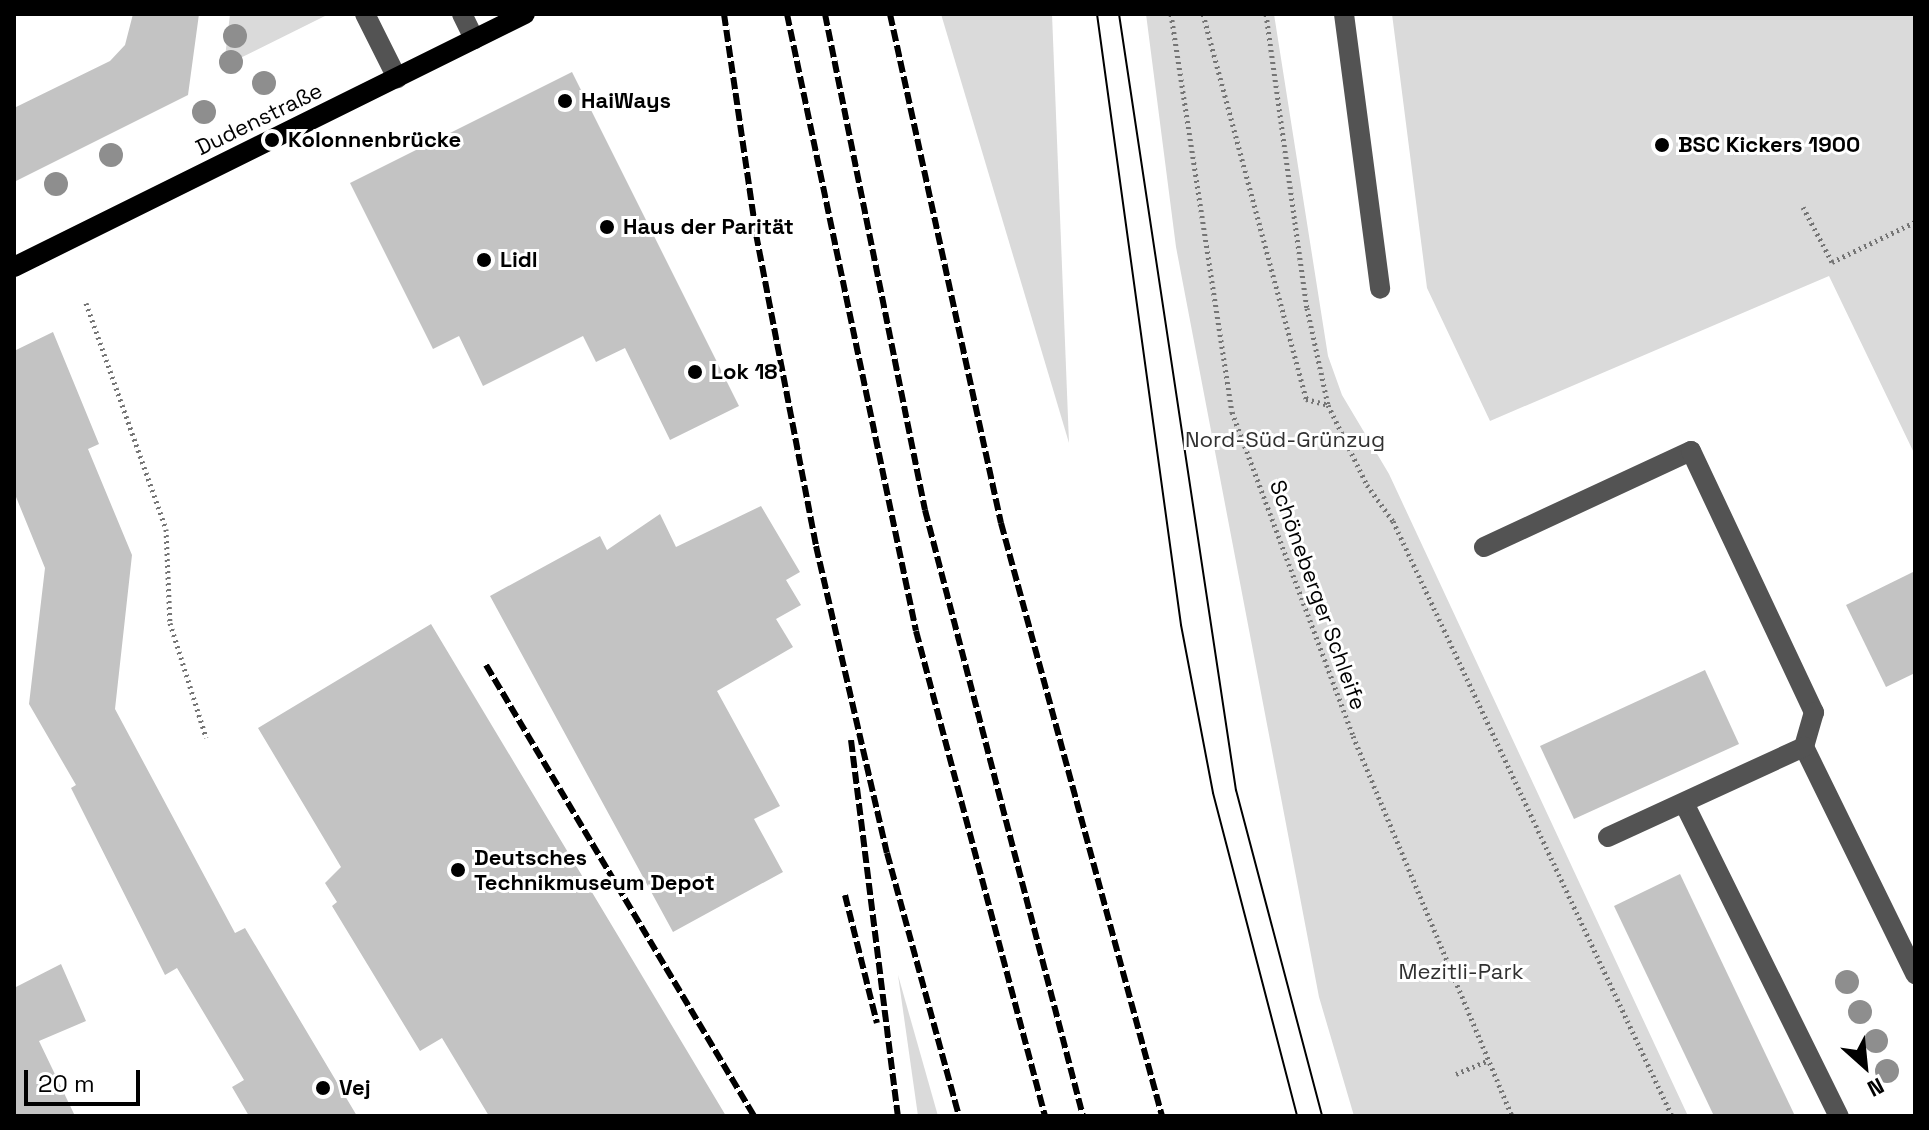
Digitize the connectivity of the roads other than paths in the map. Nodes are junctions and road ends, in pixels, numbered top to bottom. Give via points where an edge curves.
1 (365, 14) edge
2 (462, 14) edge
3 (525, 14) edge
4 (1344, 14) edge
5 (474, 39) junction
6 (397, 78) junction
7 (14, 267) edge
8 (1380, 289) dead end
9 (1484, 547) dead end
10 (1804, 747) junction
11 (1684, 803) junction
12 (1608, 837) dead end
13 (1915, 974) edge
14 (1839, 1116) edge

1 - 6 street
2 - 5 street
3 - 5 main road, Dudenstraße
4 - 8 street
5 - 6 main road, Dudenstraße
6 - 7 main road, Dudenstraße
9 - 10 street via 1691,451 1814,712
10 - 11 street
10 - 13 street
11 - 12 street
11 - 14 street

